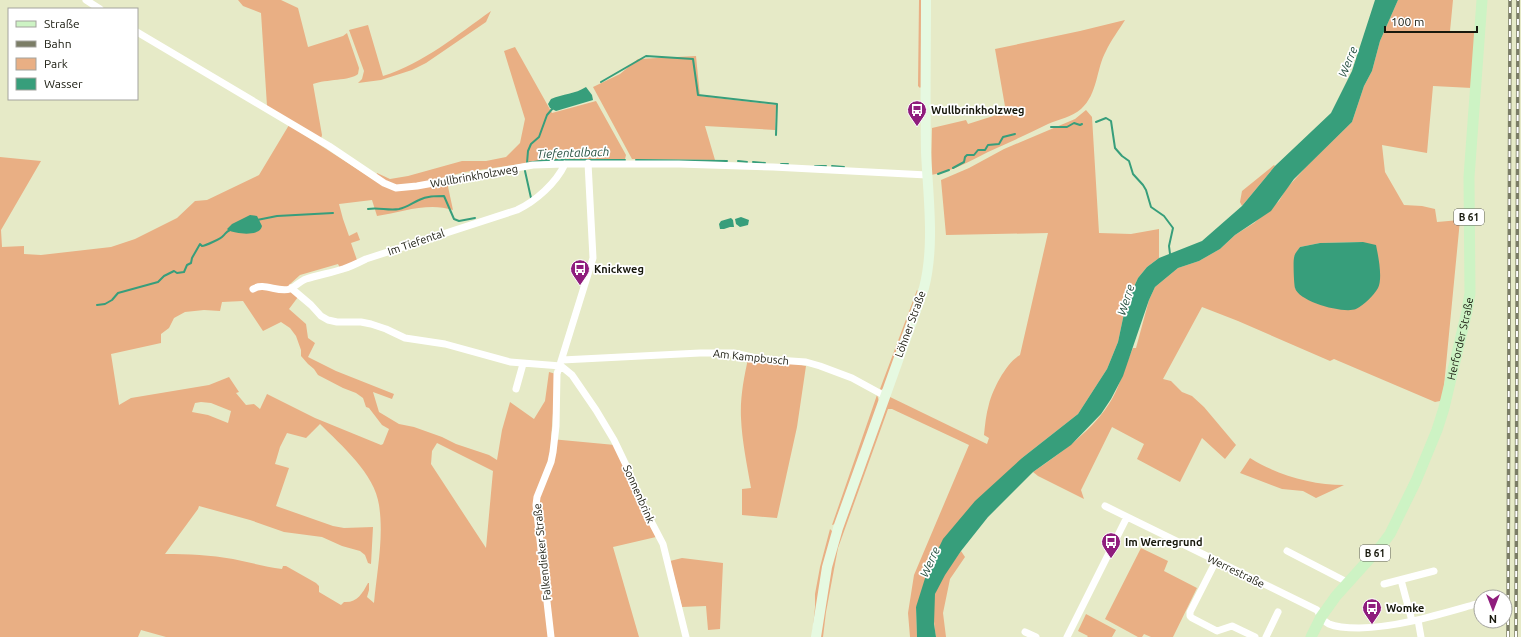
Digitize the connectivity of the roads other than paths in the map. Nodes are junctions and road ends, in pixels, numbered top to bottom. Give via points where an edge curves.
1 (86, 0) edge
2 (926, 0) edge
3 (1482, 0) edge
4 (98, 8) edge
5 (138, 33) edge
6 (588, 163) junction
7 (565, 164) junction
8 (927, 175) junction
9 (292, 288) junction
10 (253, 289) dead end
11 (561, 363) junction
12 (523, 364) junction
13 (516, 389) dead end
14 (885, 396) junction
15 (1104, 506) dead end
16 (1127, 516) junction
17 (1287, 551) dead end
18 (1216, 561) junction
19 (1434, 571) dead end
20 (1401, 580) junction
21 (1347, 582) junction
22 (1384, 584) dead end
23 (1473, 605) edge
24 (1278, 612) dead end
25 (1321, 617) junction
26 (1415, 621) junction
27 (1026, 632) dead end
28 (551, 637) edge
29 (686, 637) edge
30 (816, 637) edge
31 (1036, 637) edge
32 (1067, 637) edge
33 (1255, 637) edge
34 (1266, 637) edge
35 (1310, 637) edge
36 (1421, 637) edge

1 - 4 street
2 - 8 main road, Löhner Straße
3 - 21 main road, Herforder Straße / B 61 via 1469,177 1471,277 1466,317 1437,430 1416,481 1390,534
5 - 7 street, Wullbrinkholzweg via 329,146 390,186 406,188 533,166
6 - 7 street, Wullbrinkholzweg
6 - 8 street, Wullbrinkholzweg via 772,167
6 - 11 street, Falkendieker Straße via 593,258
7 - 9 street, Im Tiefental via 542,193 527,205 366,259 344,269 306,279
8 - 14 main road, Löhner Straße via 930,244 928,270 924,288
9 - 10 street, Im Tiefental
9 - 12 street via 328,320 372,324 405,338 445,344 499,360
11 - 12 street
11 - 14 street, Am Kampbusch via 700,352 734,353 761,360 798,361 820,366 852,378
11 - 28 street, Falkendieker Straße via 557,374 553,452 536,505
11 - 29 street, Sonnenbrink via 572,375 614,440 641,502 663,544
12 - 13 street
14 - 30 main road, Löhner Straße via 833,545
15 - 16 street, Werrestraße
16 - 18 street, Werrestraße
16 - 32 street
17 - 21 street
18 - 25 street, Werrestraße via 1317,610
18 - 33 street via 1190,616 1217,631 1232,626
19 - 20 street
20 - 22 street
20 - 26 street
21 - 25 main road, Herforder Straße / B 61
23 - 26 street
24 - 34 street
25 - 26 street via 1329,624 1344,628 1386,626
25 - 35 main road, Herforder Straße / B 61
26 - 36 street
27 - 31 street

